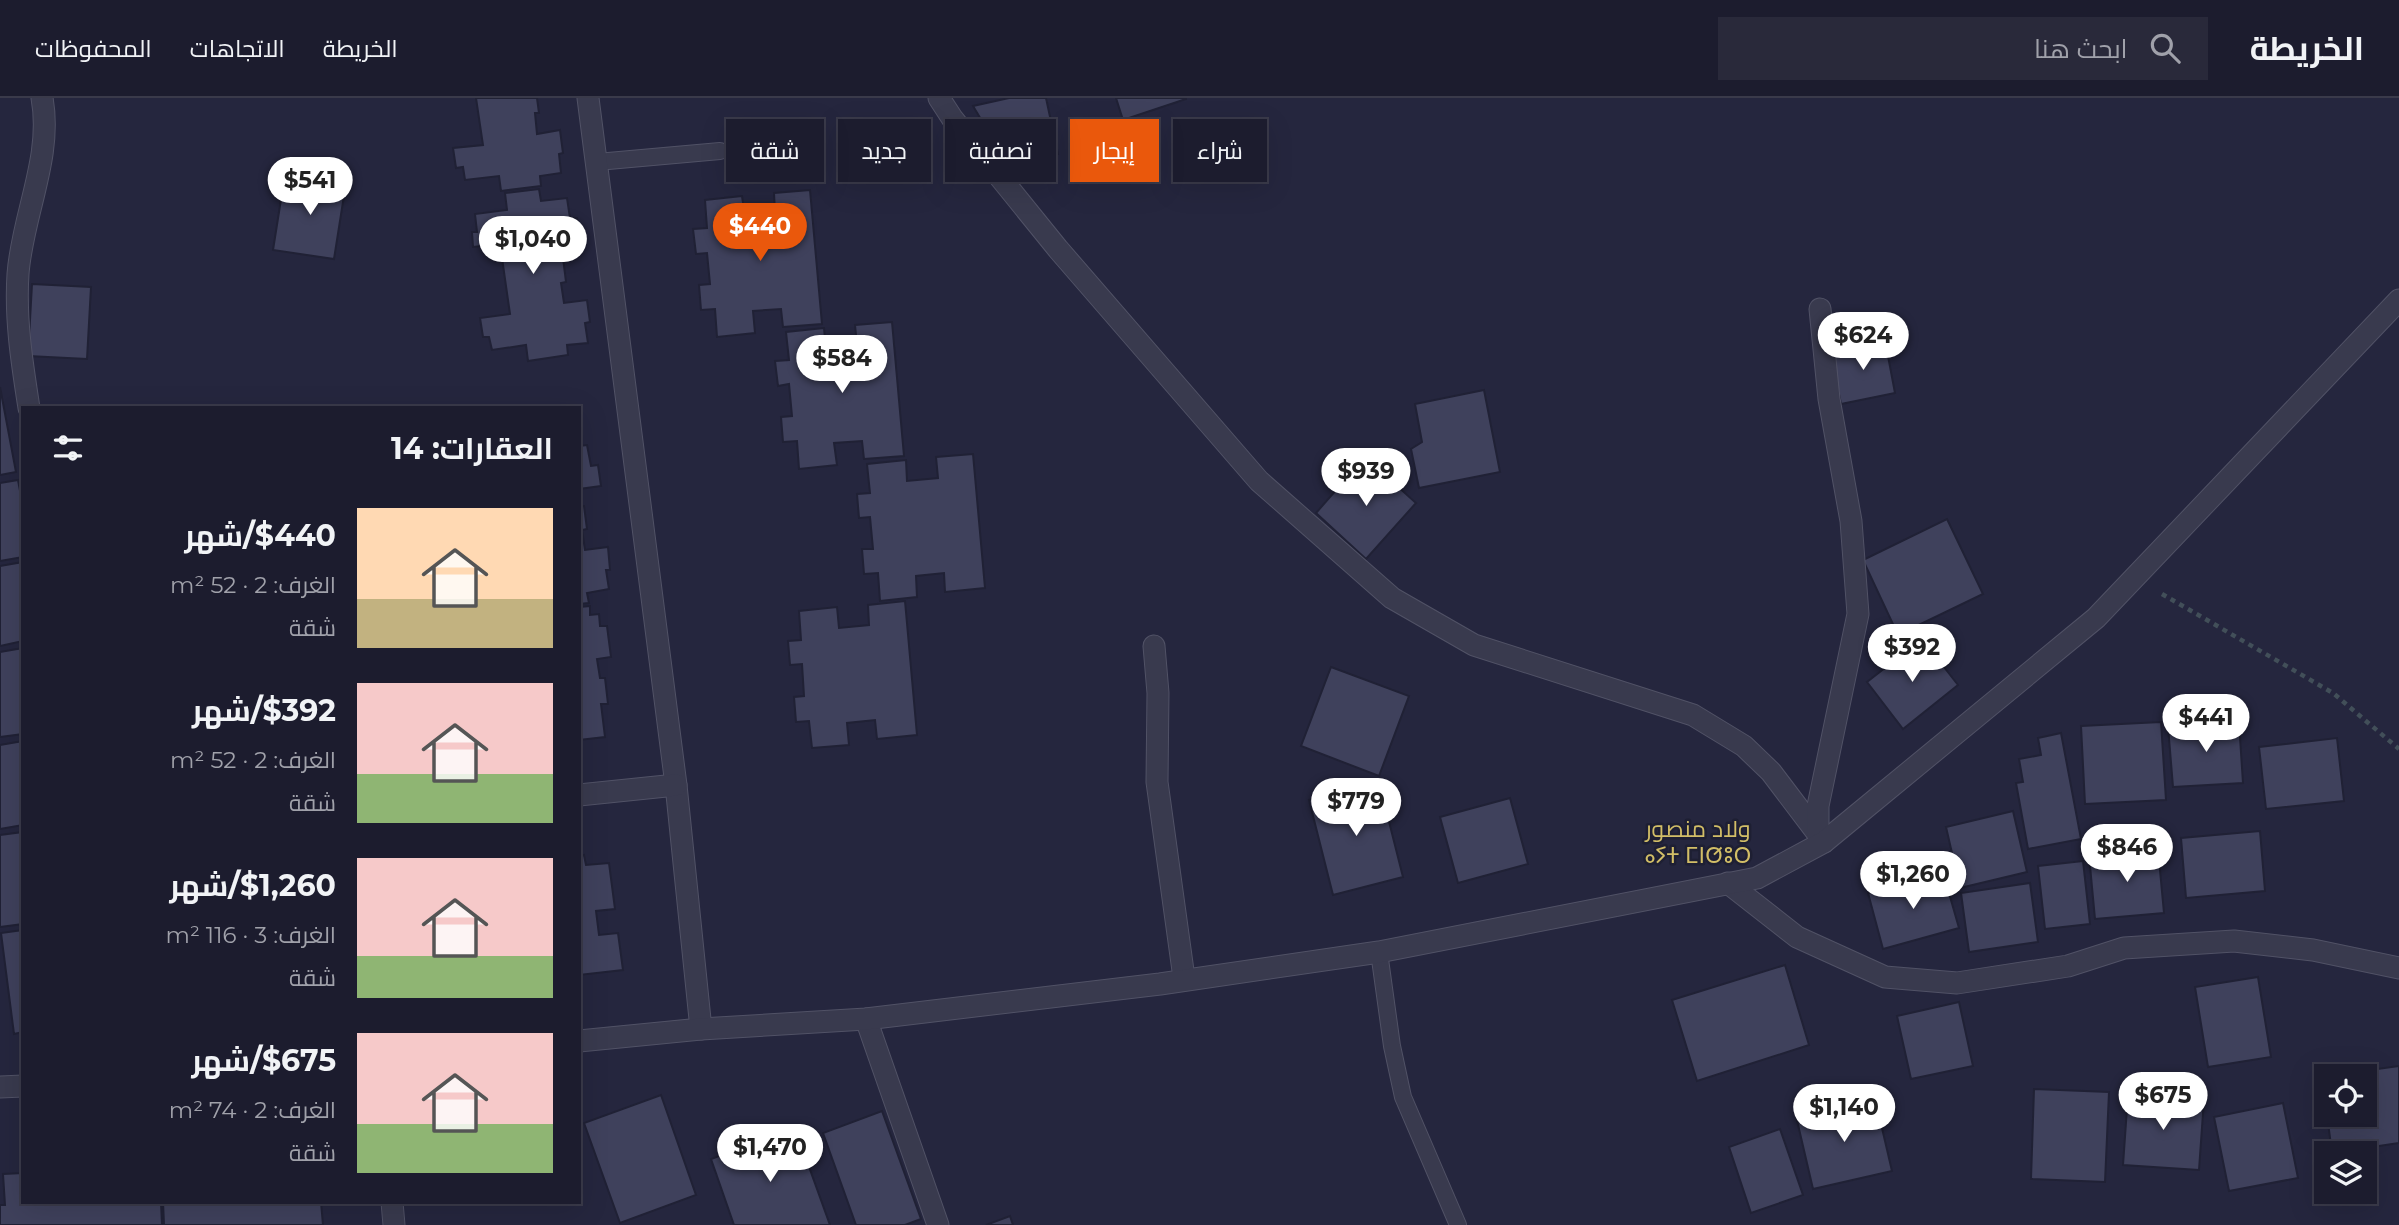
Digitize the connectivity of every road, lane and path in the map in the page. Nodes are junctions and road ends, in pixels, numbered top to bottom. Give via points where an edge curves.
1 (42, 98) edge
2 (588, 98) edge
3 (940, 98) edge
4 (720, 151) dead end
5 (597, 162) junction
6 (2399, 300) edge
7 (1820, 309) dead end
8 (9, 344) edge
9 (28, 406) edge
10 (2134, 577) junction
11 (1154, 646) dead end
12 (2399, 749) edge
13 (676, 785) junction
14 (581, 795) edge
15 (1821, 838) junction
16 (1728, 883) junction
17 (1379, 952) junction
18 (2399, 968) edge
19 (1184, 978) junction
20 (866, 1019) junction
21 (701, 1029) junction
22 (581, 1041) edge
23 (21, 1086) edge
24 (0, 1087) edge
25 (393, 1204) edge
26 (394, 1225) edge
27 (938, 1225) edge
28 (1458, 1225) edge

1 - 8 street via 45,114 38,175
2 - 5 street
3 - 15 street via 951,118 1058,249 1259,481 1392,598 1475,645 1693,715 1744,746 1762,763
4 - 5 lane
5 - 13 street
6 - 10 street
7 - 15 street via 1829,399 1851,521 1858,614 1818,806
8 - 9 street
10 - 12 path via 2333,693
10 - 15 street via 2096,618
11 - 19 street via 1157,782
13 - 14 street
13 - 21 street
15 - 16 street via 1757,878
16 - 17 street
16 - 18 street via 1797,937 1885,977 1957,983 2067,966 2124,948 2234,941 2313,950
17 - 19 street
17 - 28 lane via 1403,1097
19 - 20 street
20 - 21 street
20 - 27 street
21 - 22 street
23 - 24 street
25 - 26 street

